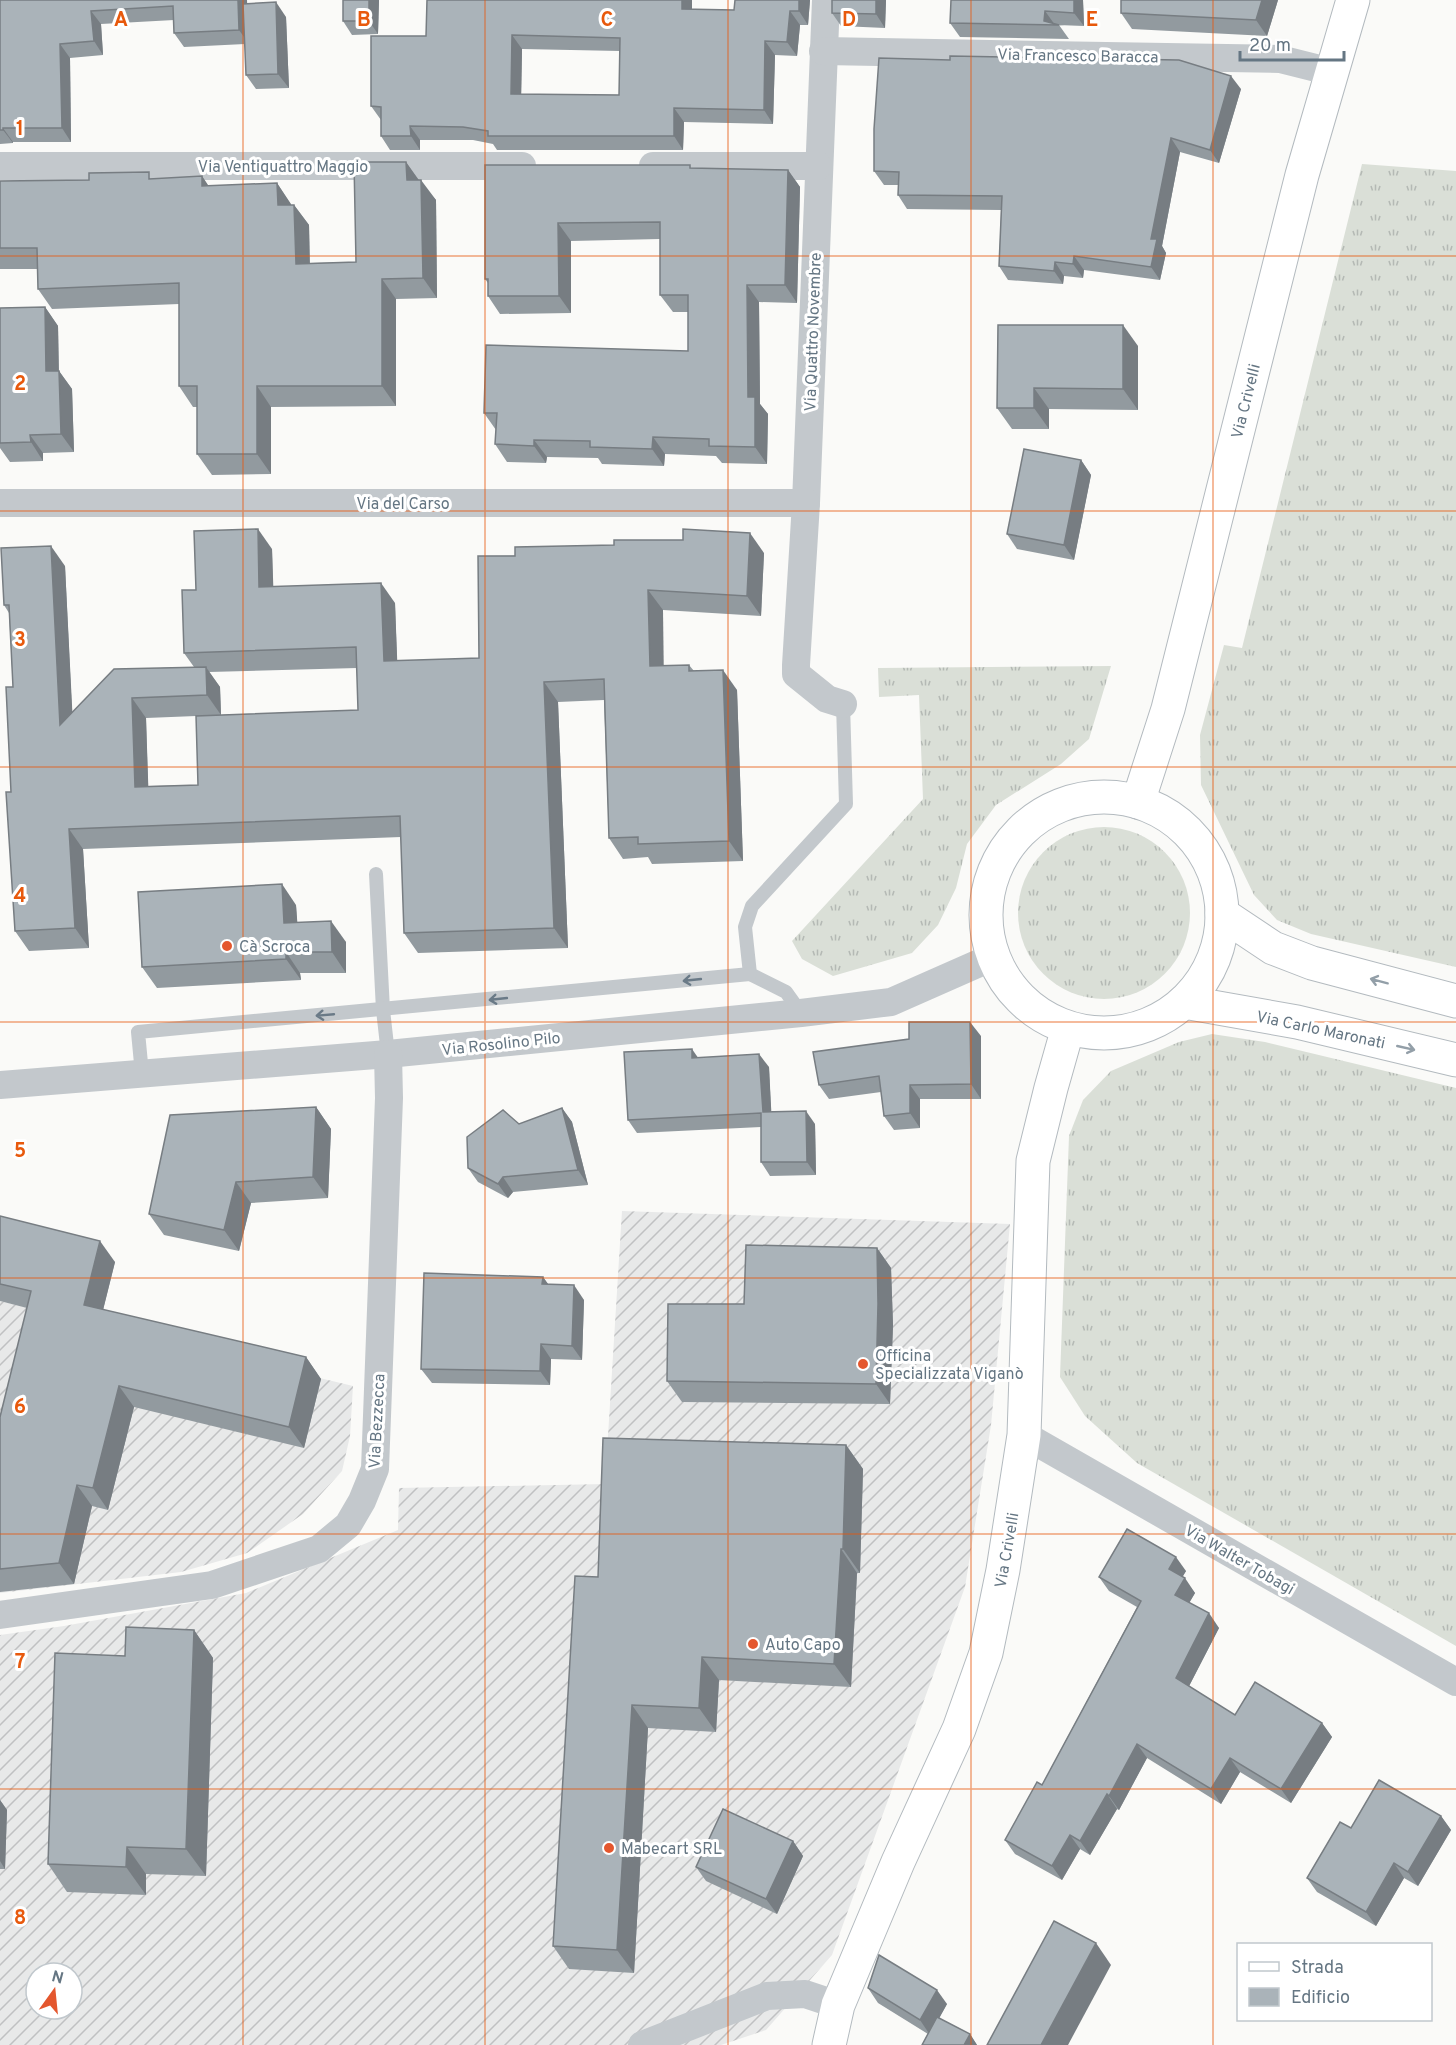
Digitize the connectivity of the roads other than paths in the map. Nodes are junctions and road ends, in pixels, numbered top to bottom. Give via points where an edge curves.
1 (826, 0) edge
2 (1353, 0) edge
3 (823, 51) junction
4 (1332, 72) junction
5 (0, 166) edge
6 (549, 166) edge
7 (632, 166) edge
8 (818, 166) junction
9 (0, 503) edge
10 (806, 503) junction
11 (843, 704) joint
12 (1138, 802) junction
13 (376, 874) dead end
14 (1222, 914) junction
15 (993, 957) junction
16 (750, 974) junction
17 (1456, 1001) edge
18 (1184, 1002) junction
19 (383, 1010) junction
20 (801, 1013) junction
21 (1068, 1028) junction
22 (388, 1054) junction
23 (1456, 1060) edge
24 (142, 1074) junction
25 (0, 1085) edge
26 (1024, 1435) junction
27 (0, 1616) edge
28 (1456, 1682) edge
29 (838, 2005) junction
30 (642, 2045) edge
31 (829, 2045) edge

1 - 3 street, Via Quattro Novembre
2 - 4 street, Via Crivelli
3 - 4 street, Via Francesco Baracca via 1280,59
3 - 8 street, Via Quattro Novembre
4 - 12 street, Via Crivelli via 1299,187 1168,709
5 - 6 street, Via Ventiquattro Maggio
7 - 8 street
8 - 10 street, Via Quattro Novembre
9 - 10 street, Via del Carso
10 - 11 street, Via Quattro Novembre via 796,674 827,699
11 - 16 lane via 846,804 752,906 745,927
12 - 14 street via 1172,819 1198,844 1216,877
12 - 15 street via 1106,797 1073,801 1043,814 1017,834 998,861 988,892 986,925
13 - 19 lane
17 -> 14 street via 1312,963 1273,948
14 - 18 street via 1218,946 1205,977
15 - 20 street, Via Rosolino Pilo via 891,1002
15 - 21 street via 1005,981 1022,1001
16 -> 19 lane
16 - 20 lane via 786,992
18 - 21 street via 1159,1020 1130,1031 1099,1033
18 -> 23 street, Via Carlo Maronati via 1297,1022
19 - 22 lane
19 -> 24 lane via 138,1032
20 - 22 street, Via Rosolino Pilo
21 - 26 street, Via Crivelli via 1033,1161
22 - 24 street, Via Rosolino Pilo
22 - 27 street, Via Bezzecca via 375,1469 348,1525 320,1549 212,1585
24 - 25 street, Via Rosolino Pilo
26 - 28 street, Via Walter Tobagi
26 - 29 street, Via Crivelli via 986,1653 959,1729
29 - 30 street via 805,1994 767,1996
29 - 31 street, Via Crivelli

